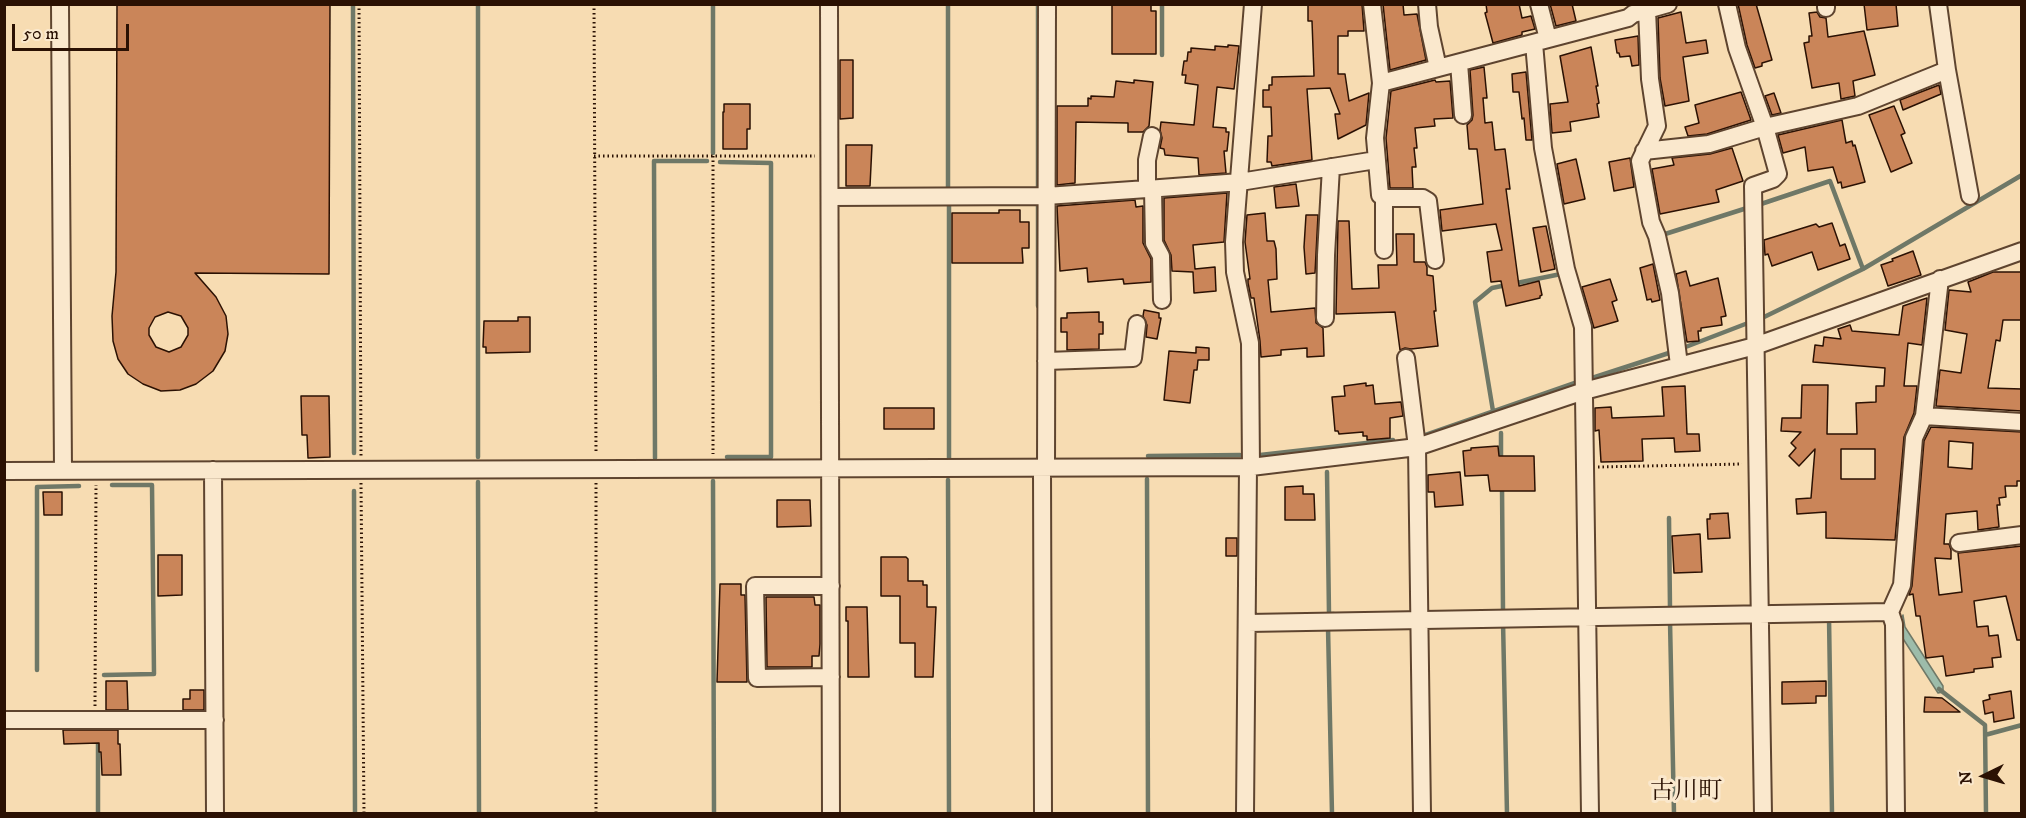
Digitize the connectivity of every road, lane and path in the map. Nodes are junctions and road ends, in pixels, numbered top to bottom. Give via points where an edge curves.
1 (60, 4) edge
2 (359, 4) edge
3 (594, 4) edge
4 (829, 4) edge
5 (1047, 4) edge
6 (1253, 4) edge
7 (1372, 4) edge
8 (1427, 4) edge
9 (1539, 4) edge
10 (1668, 4) edge
11 (1727, 4) edge
12 (1938, 4) edge
13 (1637, 10) edge
14 (1541, 41) junction
15 (1459, 63) junction
16 (1438, 68) junction
17 (1947, 70) junction
18 (1381, 83) junction
19 (1463, 115) dead end
20 (1764, 126) junction
21 (1152, 136) dead end
22 (1644, 151) junction
23 (594, 156) junction
24 (712, 156) junction
25 (830, 156) junction
26 (1376, 160) junction
27 (1331, 167) junction
28 (1240, 182) junction
29 (1150, 189) junction
30 (1046, 196) junction
31 (1970, 196) dead end
32 (830, 197) junction
33 (1384, 197) junction
34 (1384, 250) dead end
35 (2022, 251) edge
36 (1435, 260) dead end
37 (1940, 279) junction
38 (1162, 300) dead end
39 (1325, 318) dead end
40 (1137, 324) dead end
41 (1755, 346) junction
42 (1406, 358) dead end
43 (1046, 361) junction
44 (1680, 365) junction
45 (1584, 391) junction
46 (1924, 416) junction
47 (2022, 423) edge
48 (1417, 447) junction
49 (1758, 464) junction
50 (1250, 467) junction
51 (1585, 467) junction
52 (596, 469) junction
53 (713, 469) junction
54 (830, 469) junction
55 (1044, 469) junction
56 (213, 470) junction
57 (361, 470) junction
58 (4, 471) edge
59 (63, 471) junction
60 (96, 471) junction
61 (2022, 535) edge
62 (1959, 543) dead end
63 (831, 586) junction
64 (1890, 612) junction
65 (1761, 614) junction
66 (1587, 616) junction
67 (1419, 619) junction
68 (1248, 622) junction
69 (831, 677) junction
70 (4, 720) edge
71 (95, 720) junction
72 (215, 720) junction
73 (216, 813) edge
74 (364, 813) edge
75 (596, 813) edge
76 (831, 813) edge
77 (1043, 813) edge
78 (1245, 813) edge
79 (1422, 813) edge
80 (1590, 813) edge
81 (1763, 813) edge
82 (1896, 813) edge

1 - 59 street
2 - 57 path
3 - 23 path
4 - 25 street
5 - 30 street
6 - 28 street
7 - 18 street
8 - 16 street
9 - 14 street
10 - 13 street
11 - 20 street via 1737,48
12 - 17 street
13 - 14 street via 1628,18
13 - 22 street via 1657,126
14 - 15 street
14 - 45 street via 1543,148 1566,269 1582,327
15 - 16 street
15 - 19 street
16 - 18 street
17 - 20 street via 1858,106
17 - 31 street
18 - 26 street
20 - 22 street via 1709,144
20 - 41 street via 1778,174 1773,180 1753,186
21 - 29 street via 1147,160
22 - 44 street via 1640,161 1670,293
23 - 24 path
23 - 52 path
24 - 25 path
24 - 53 path
25 - 32 street
26 - 27 street
26 - 33 street via 1380,195
27 - 28 street
27 - 39 street
28 - 29 street
28 - 50 street via 1235,272 1250,343
29 - 30 street
29 - 38 street via 1154,243 1161,256
30 - 32 street
30 - 43 street
32 - 54 street
33 - 34 street
33 - 36 street via 1428,201
35 - 37 street
37 - 41 street
37 - 46 street
40 - 43 street via 1133,358
41 - 44 street
41 - 49 street
42 - 48 street
43 - 55 street
44 - 45 street
45 - 48 street
45 - 51 street
46 - 47 street
46 - 64 street via 1914,438 1902,585
48 - 50 street
48 - 67 street
49 - 51 path
49 - 65 street
50 - 55 street
50 - 68 street
51 - 66 street
52 - 53 street
52 - 57 street
52 - 75 path
53 - 54 street
54 - 55 street
54 - 63 street
55 - 77 street
56 - 57 street
56 - 60 street
56 - 72 street
57 - 74 path
58 - 59 street
59 - 60 street
60 - 71 path
61 - 62 street
63 - 69 street
63 - 69 street via 755,586 757,678
64 - 65 street
64 - 82 street via 1894,624
65 - 66 street
65 - 81 street
66 - 67 street
66 - 80 street
67 - 68 street
67 - 79 street
68 - 78 street
69 - 76 street
70 - 71 street
71 - 72 street
72 - 73 street

